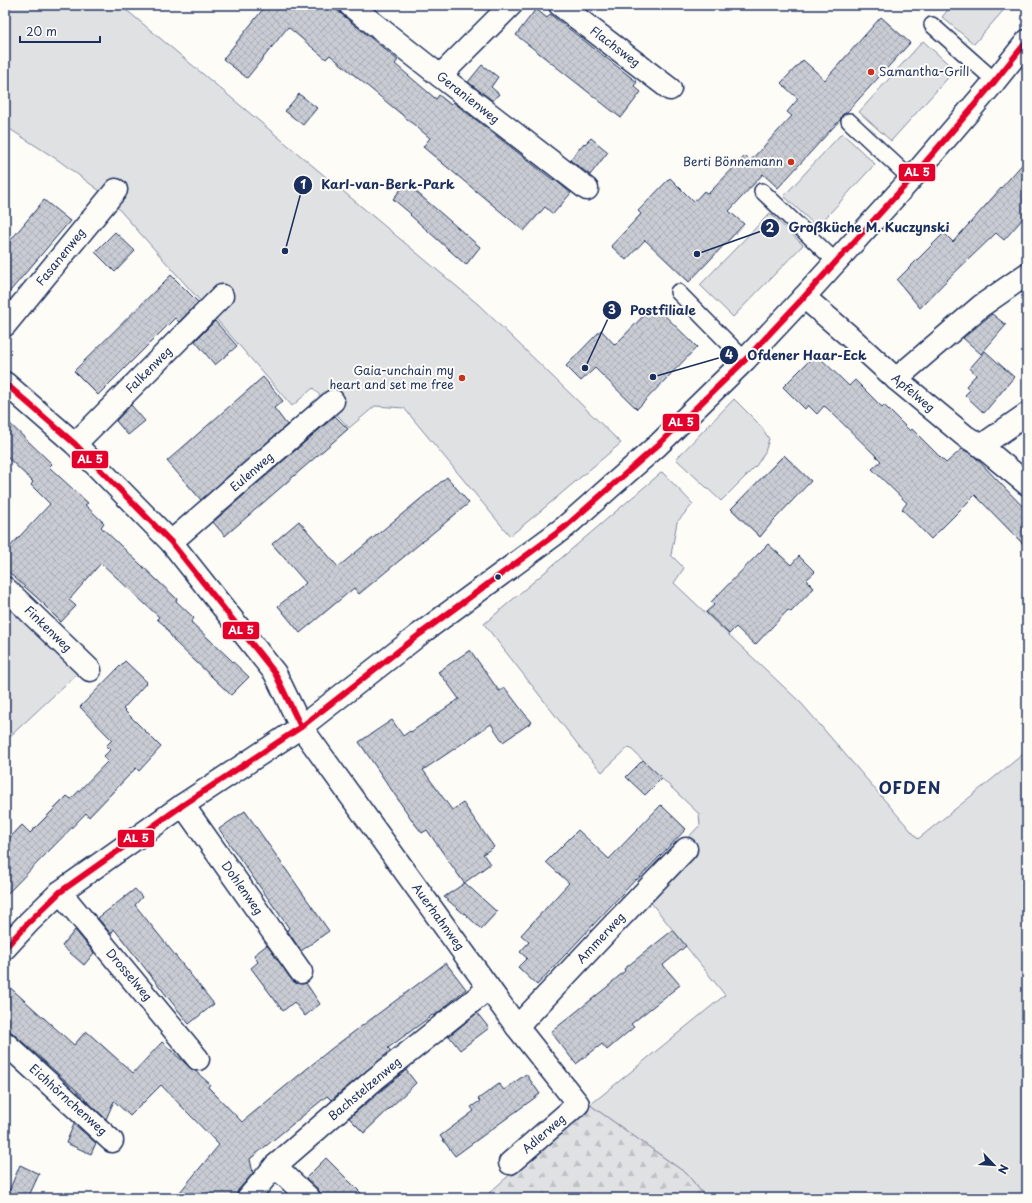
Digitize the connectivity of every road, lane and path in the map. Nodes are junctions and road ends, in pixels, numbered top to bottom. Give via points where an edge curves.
1 (350, 5) edge
2 (510, 5) edge
3 (560, 5) edge
4 (932, 25) dead end
5 (1027, 41) edge
6 (440, 76) junction
7 (995, 81) junction
8 (670, 89) dead end
9 (849, 121) dead end
10 (912, 180) junction
11 (587, 189) dead end
12 (116, 190) dead end
13 (762, 191) dead end
14 (836, 262) junction
15 (1027, 274) edge
16 (678, 292) dead end
17 (222, 296) dead end
18 (804, 297) junction
19 (5, 325) edge
20 (745, 360) junction
21 (896, 379) junction
22 (5, 383) edge
23 (333, 401) dead end
24 (1027, 414) edge
25 (973, 441) junction
26 (75, 444) junction
27 (1027, 484) edge
28 (171, 542) junction
29 (5, 588) edge
30 (90, 670) dead end
31 (301, 727) junction
32 (183, 805) junction
33 (686, 849) dead end
34 (60, 892) junction
35 (5, 948) edge
36 (301, 972) dead end
37 (489, 988) junction
38 (517, 1027) junction
39 (5, 1043) edge
40 (198, 1059) dead end
41 (578, 1104) joint
42 (112, 1141) dead end
43 (510, 1163) dead end
44 (275, 1166) junction
45 (248, 1198) edge
46 (308, 1198) edge

1 - 6 street, Geranienweg
2 - 6 street
3 - 8 street, Flachsweg
4 - 7 lane
5 - 7 street
6 - 11 street, Geranienweg
7 - 10 street
9 - 10 lane
10 - 14 street
12 - 19 street, Fasanenweg
13 - 14 lane
14 - 18 street
15 - 21 street via 981,306
16 - 20 lane
17 - 26 street, Falkenweg
18 - 20 street
18 - 21 street, Apfelweg
20 - 31 street via 658,445 565,527 420,634
21 - 25 street, Apfelweg
22 - 26 street, Auerhahnweg
23 - 28 street, Eulenweg
24 - 25 street
25 - 27 street, Apfelweg
26 - 28 street, Auerhahnweg
28 - 31 street, Auerhahnweg via 275,673
29 - 30 street, Finkenweg
31 - 32 street
31 - 37 street, Auerhahnweg
32 - 34 street
32 - 36 street, Dohlenweg
33 - 38 street, Ammerweg
34 - 35 street
34 - 40 street, Drosselweg
37 - 38 street, Auerhahnweg
37 - 44 street, Bachstelzenweg via 375,1079
38 - 41 street, Auerhahnweg
39 - 42 street, Eichhörnchenweg
41 - 43 street, Adlerweg
44 - 45 street, Bachstelzenweg
44 - 46 street

